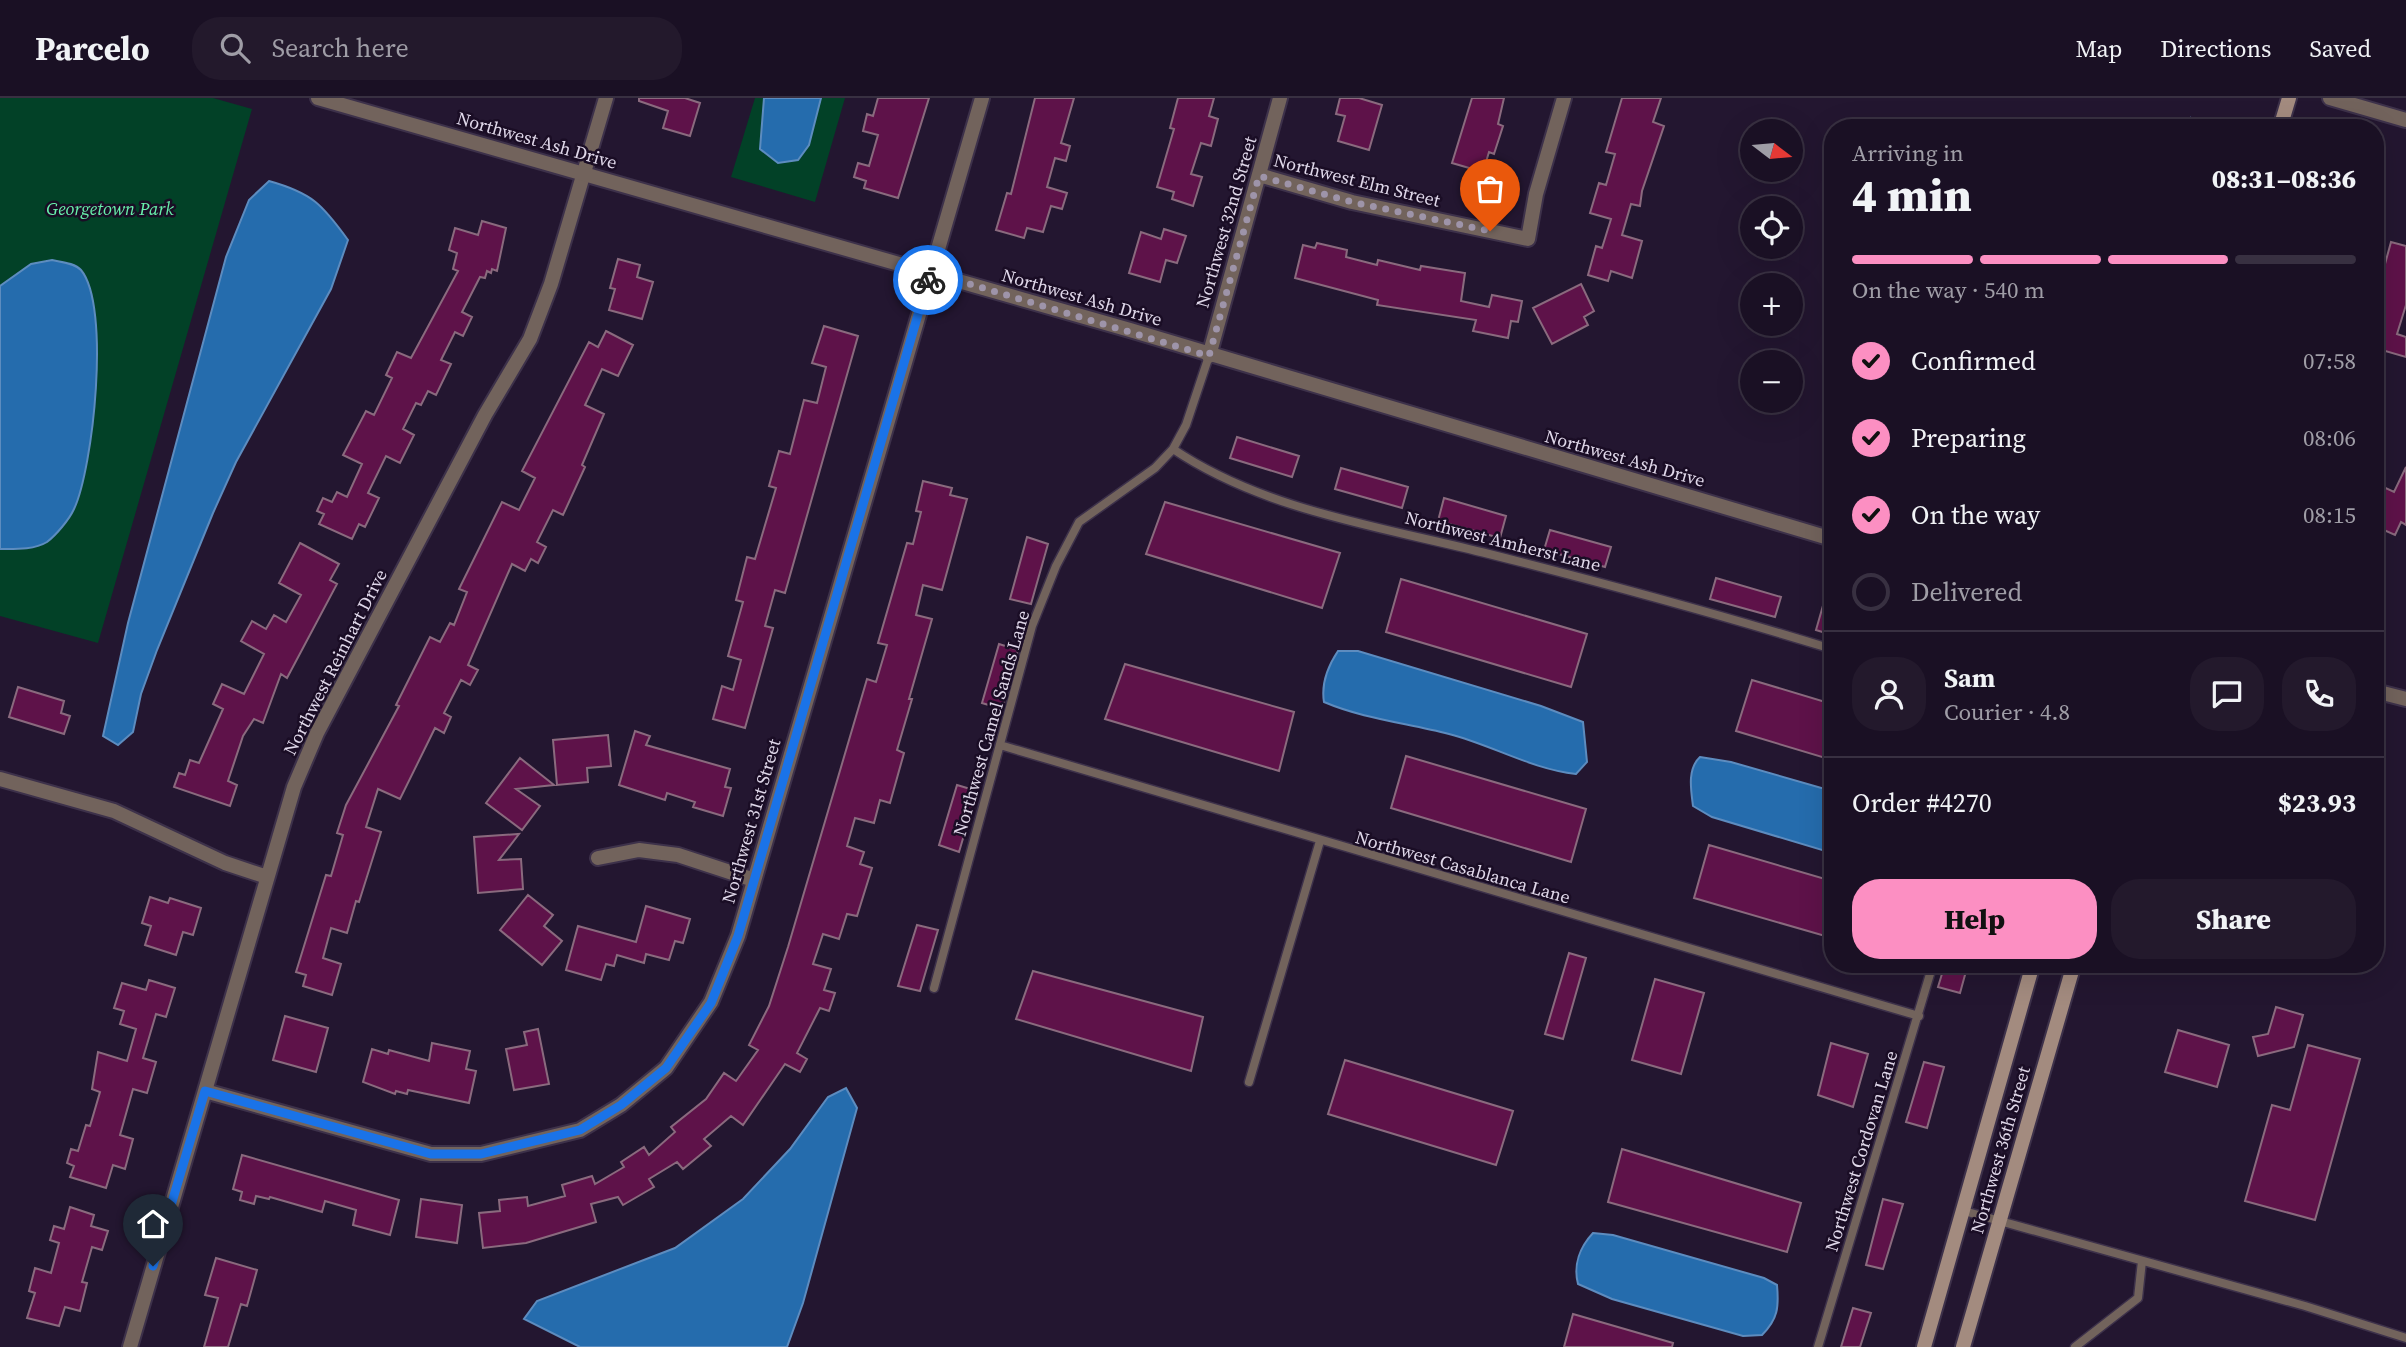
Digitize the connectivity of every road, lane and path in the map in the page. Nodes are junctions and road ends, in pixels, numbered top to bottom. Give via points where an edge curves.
1 (318, 98) edge
2 (606, 98) edge
3 (982, 98) edge
4 (1280, 98) edge
5 (1564, 98) edge
6 (2288, 98) edge
7 (2330, 98) edge
8 (2282, 119) edge
9 (2406, 120) edge
10 (584, 173) junction
11 (1259, 176) junction
12 (930, 272) junction
13 (1209, 356) junction
14 (1173, 449) junction
15 (1824, 537) edge
16 (1824, 647) edge
17 (2384, 693) edge
18 (2406, 699) edge
19 (1000, 745) junction
20 (0, 779) edge
21 (1320, 841) junction
22 (598, 858) dead end
23 (267, 877) junction
24 (754, 880) junction
25 (1931, 973) edge
26 (2030, 973) edge
27 (2071, 973) edge
28 (934, 988) dead end
29 (1919, 1016) junction
30 (1249, 1082) dead end
31 (205, 1091) junction
32 (1964, 1211) junction
33 (1999, 1221) junction
34 (2142, 1261) junction
35 (2406, 1338) edge
36 (130, 1347) edge
37 (1818, 1347) edge
38 (1924, 1347) edge
39 (1963, 1347) edge
40 (2074, 1347) edge

1 - 10 street, Northwest Ash Drive
2 - 10 street, Northwest Reinhart Drive
3 - 12 street, Northwest 31st Street
4 - 11 street, Northwest 32nd Street
5 - 11 street, Northwest Elm Street via 1528,239 1352,202
6 - 8 main road
7 - 9 street
10 - 12 street, Northwest Ash Drive
10 - 23 street, Northwest Reinhart Drive via 530,339 317,733 294,787
11 - 13 street, Northwest 32nd Street
12 - 13 street, Northwest Ash Drive
12 - 24 street, Northwest 31st Street
13 - 14 lane, Northwest Camel Sands Lane
13 - 15 street, Northwest Ash Drive
14 - 16 lane, Northwest Amherst Lane via 1250,491 1660,596
14 - 19 lane, Northwest Camel Sands Lane via 1155,468 1079,522 1032,626
17 - 18 street
19 - 21 lane, Northwest Casablanca Lane
19 - 28 lane, Northwest Camel Sands Lane
20 - 23 street via 134,819 225,863
21 - 29 lane, Northwest Casablanca Lane
21 - 30 lane
22 - 24 street via 639,850 678,855
23 - 31 street, Northwest Reinhart Drive
24 - 31 street, Northwest 31st Street via 711,1003 666,1068 621,1105 580,1130 481,1154 431,1154
25 - 29 lane, Northwest Cordovan Lane
26 - 32 main road, Northwest 36th Street
27 - 33 main road, Northwest 36th Street
29 - 37 lane, Northwest Cordovan Lane
31 - 36 street, Northwest Reinhart Drive
32 - 33 lane
32 - 38 main road, Northwest 36th Street
33 - 34 lane
33 - 39 main road, Northwest 36th Street
34 - 35 lane
34 - 40 lane via 2138,1298

